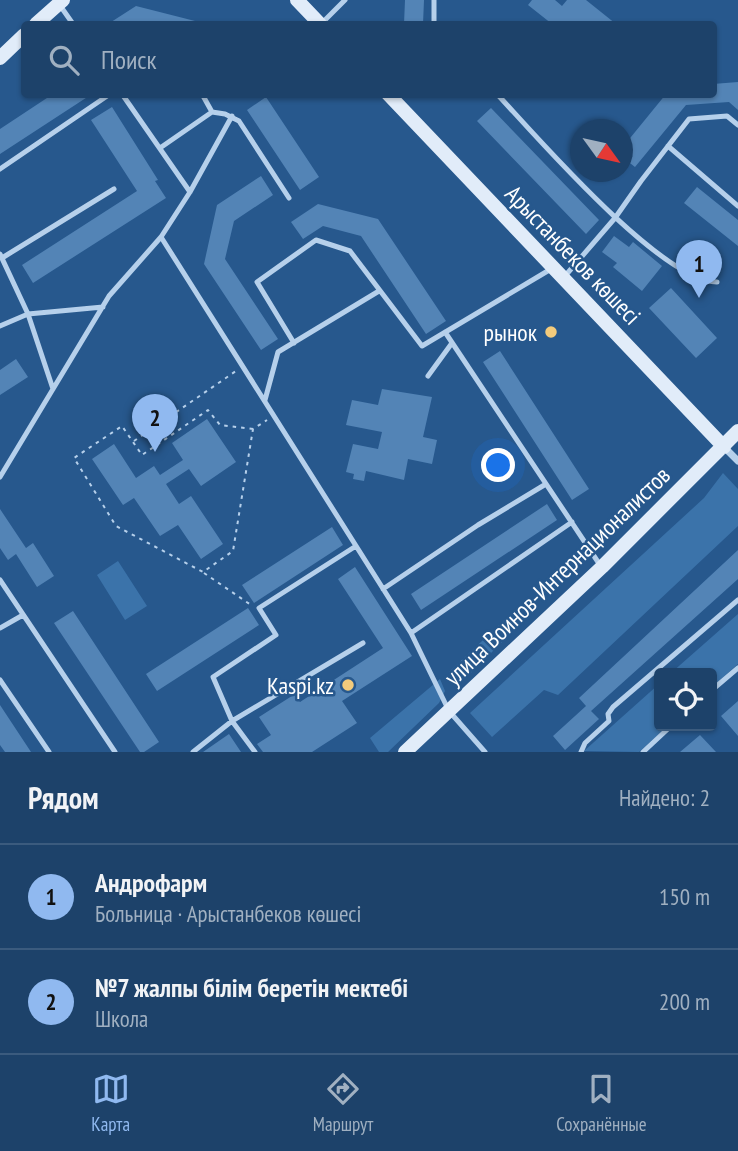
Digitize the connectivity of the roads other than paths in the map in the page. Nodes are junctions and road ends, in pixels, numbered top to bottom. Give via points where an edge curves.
1 (297, 0) edge
2 (345, 0) edge
3 (434, 0) edge
4 (61, 2) edge
5 (39, 21) edge
6 (71, 21) edge
7 (318, 21) edge
8 (324, 21) edge
9 (434, 21) edge
10 (21, 39) edge
11 (0, 58) edge
12 (104, 98) edge
13 (125, 98) edge
14 (204, 98) edge
15 (392, 98) edge
16 (501, 98) edge
17 (212, 112) junction
18 (232, 116) junction
19 (738, 125) edge
20 (668, 146) junction
21 (160, 148) junction
22 (0, 169) edge
23 (114, 189) dead end
24 (190, 192) junction
25 (289, 198) dead end
26 (738, 206) edge
27 (615, 218) junction
28 (160, 237) junction
29 (1, 256) edge
30 (559, 273) junction
31 (717, 282) dead end
32 (379, 291) junction
33 (103, 307) junction
34 (28, 314) junction
35 (0, 326) edge
36 (445, 332) junction
37 (294, 343) junction
38 (452, 343) junction
39 (428, 376) dead end
40 (53, 389) junction
41 (265, 401) junction
42 (738, 431) edge
43 (724, 447) junction
44 (738, 461) edge
45 (0, 477) edge
46 (547, 484) junction
47 (572, 522) junction
48 (356, 546) junction
49 (602, 567) junction
50 (0, 580) edge
51 (383, 589) junction
52 (738, 600) edge
53 (23, 615) junction
54 (0, 628) edge
55 (411, 633) junction
56 (363, 643) dead end
57 (738, 668) edge
58 (0, 680) edge
59 (717, 686) edge
60 (449, 711) junction
61 (232, 721) junction
62 (666, 731) edge
63 (49, 752) edge
64 (115, 752) edge
65 (193, 752) edge
66 (254, 752) edge
67 (405, 752) edge
68 (485, 752) edge
69 (581, 752) edge
70 (643, 752) edge

1 - 7 street
2 - 8 lane
3 - 9 lane
4 - 5 street
4 - 6 lane
10 - 11 street
12 - 22 lane
13 - 21 lane
14 - 17 lane
15 - 30 street, Арыстанбеков көшесі
16 - 27 lane
17 - 18 lane
17 - 21 lane
18 - 24 lane
18 - 25 lane
19 - 20 lane via 727,116 689,119
20 - 26 lane
20 - 27 lane
21 - 24 lane
23 - 29 lane
24 - 28 lane
27 - 30 lane
27 - 31 lane via 677,267 698,279
28 - 33 lane
28 - 41 lane
29 - 34 lane
30 - 36 lane
30 - 43 street, Арыстанбеков көшесі
32 - 36 lane via 422,346
32 - 37 lane
32 - 37 lane via 350,251 316,240 257,282
33 - 34 lane
33 - 40 lane
34 - 35 lane
34 - 40 lane
36 - 38 lane
37 - 41 lane via 278,352
38 - 39 lane
38 - 46 lane
40 - 45 lane
41 - 48 lane
42 - 43 street, улица Воинов-Интернационалистов
43 - 44 street
43 - 49 street, улица Воинов-Интернационалистов
46 - 47 lane
46 - 51 lane
47 - 49 lane
47 - 55 lane
48 - 51 lane
48 - 61 lane via 259,608 276,635 213,677
49 - 60 street, улица Воинов-Интернационалистов
50 - 53 lane
51 - 55 lane
52 - 69 lane via 613,707 609,721
53 - 54 lane
53 - 64 lane
55 - 60 lane
56 - 61 lane
57 - 59 lane
58 - 63 lane
60 - 67 street, улица Воинов-Интернационалистов
60 - 68 lane
61 - 65 lane
61 - 66 lane
62 - 70 lane

